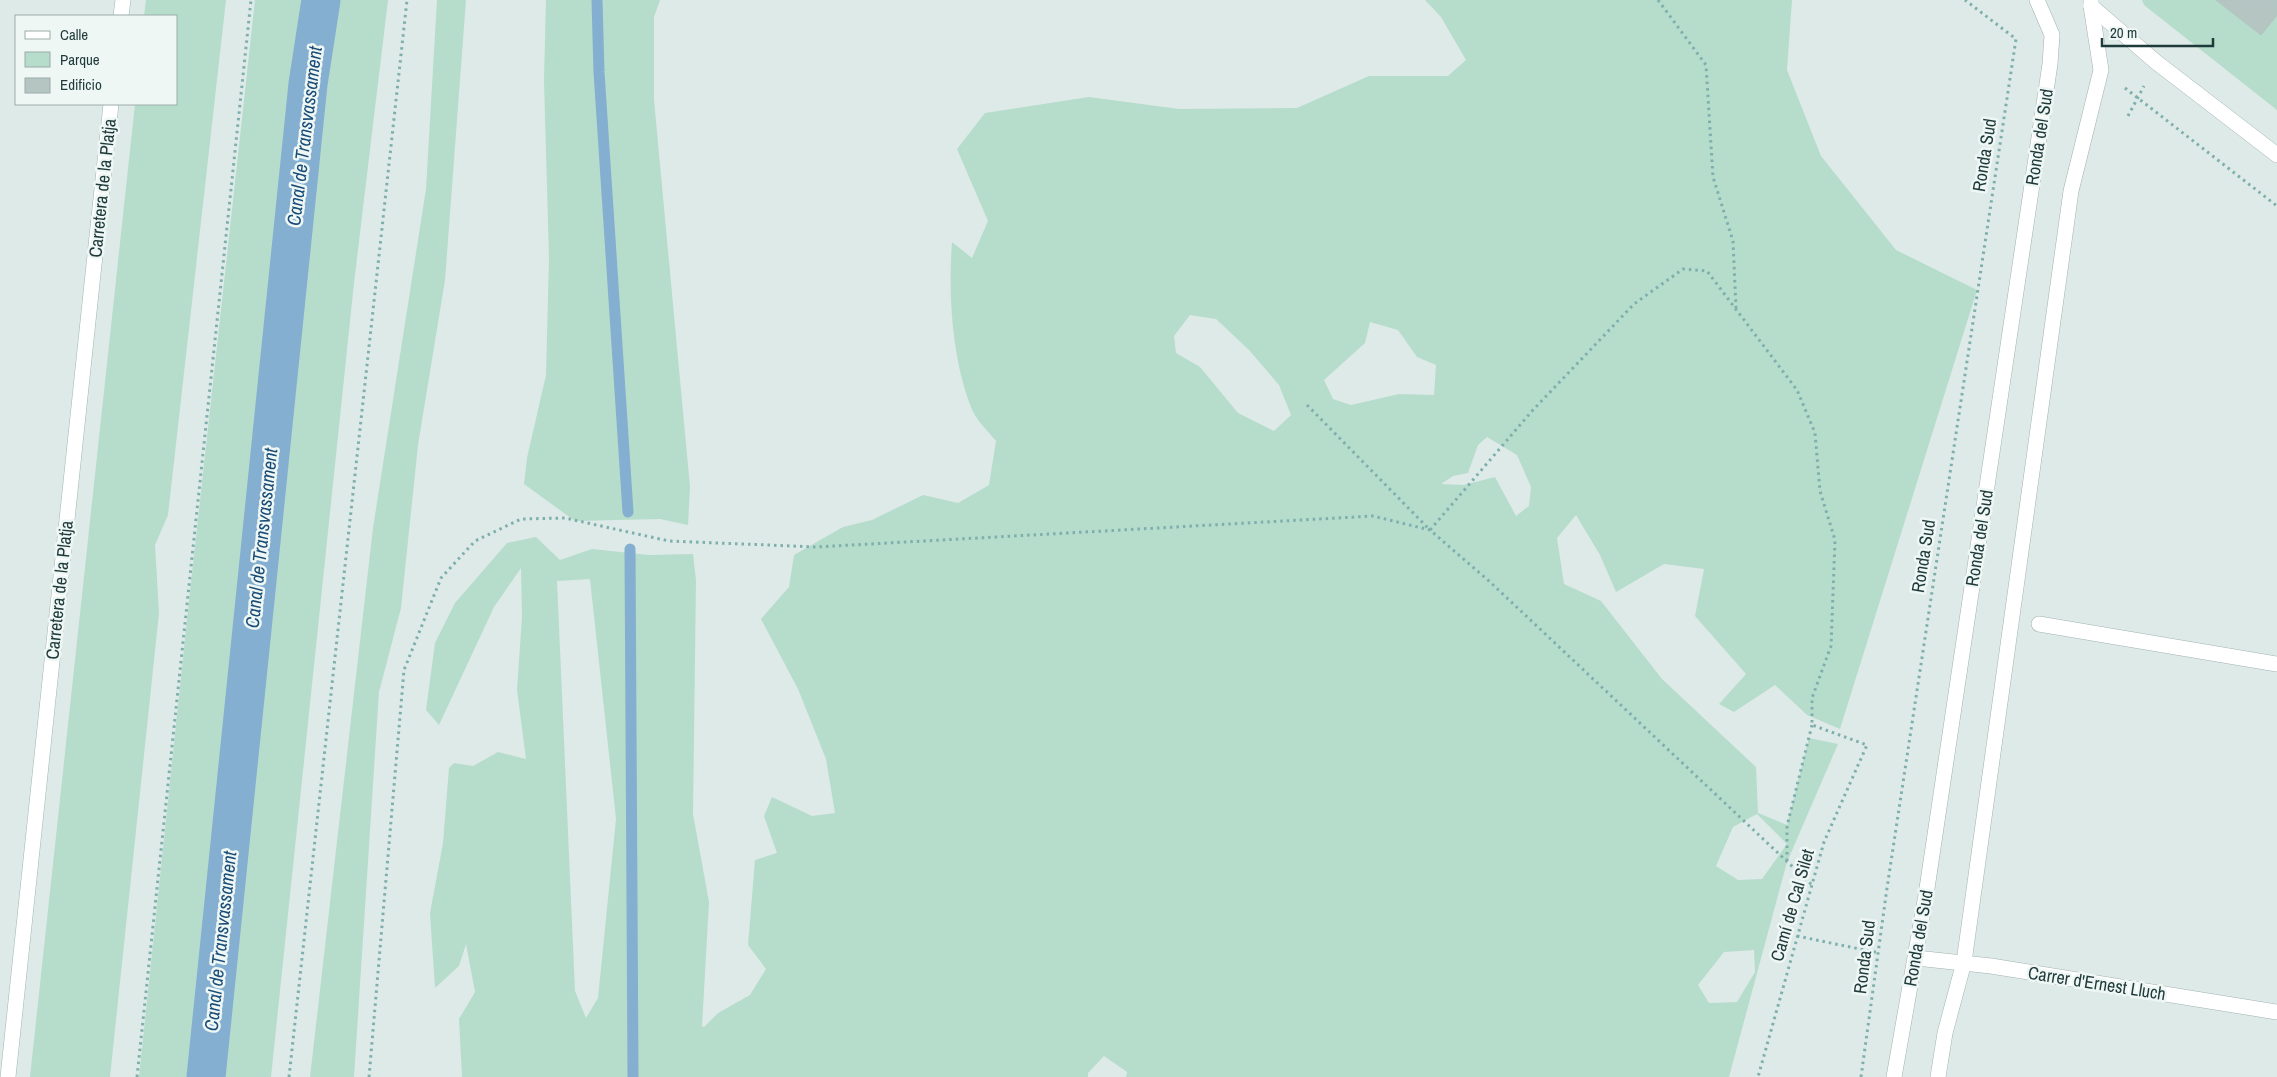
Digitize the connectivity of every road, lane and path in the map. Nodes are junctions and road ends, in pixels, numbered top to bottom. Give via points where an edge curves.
1 (123, 0) edge
2 (251, 0) edge
3 (407, 0) edge
4 (1658, 0) edge
5 (1965, 0) edge
6 (2037, 0) edge
7 (2091, 3) edge
8 (121, 15) edge
9 (2122, 86) dead end
10 (2144, 86) dead end
11 (2139, 97) junction
12 (111, 105) edge
13 (2128, 116) dead end
14 (2277, 156) edge
15 (2277, 206) edge
16 (1736, 309) junction
17 (1307, 405) dead end
18 (1430, 530) junction
19 (2039, 624) dead end
20 (2277, 664) edge
21 (1812, 725) junction
22 (1787, 862) junction
23 (1812, 885) junction
24 (1797, 936) junction
25 (1879, 953) junction
26 (1916, 958) junction
27 (1964, 962) junction
28 (2277, 1012) edge
29 (8, 1077) edge
30 (137, 1077) edge
31 (289, 1077) edge
32 (369, 1077) edge
33 (1758, 1077) edge
34 (1861, 1077) edge
35 (1894, 1077) edge
36 (1938, 1077) edge

1 - 8 street
2 - 30 path
3 - 31 path
4 - 16 path via 1706,65 1714,177 1734,241
5 - 25 path, Ronda Sud via 2016,39
6 - 26 street, Ronda del Sud via 2052,35 2050,64
7 - 14 street via 2156,62
7 - 27 street via 2101,70 2071,191
9 - 11 path
10 - 11 path
11 - 13 path
11 - 15 path
12 - 29 street, Carretera de la Platja
16 - 18 path via 1707,271 1683,269 1655,288 1634,304 1532,411
16 - 21 path via 1797,390 1815,433 1820,491 1835,540 1831,646 1812,698
17 - 18 path
18 - 22 path
18 - 32 path via 1373,516 816,546 669,541 565,518 521,520 475,541 441,578 404,670
19 - 20 street
21 - 22 path via 1787,826
21 - 23 path, Camí de Cal Silet via 1868,745 1824,842
22 - 23 path
23 - 24 path, Camí de Cal Silet
24 - 25 path
24 - 33 path, Camí de Cal Silet
25 - 34 path, Ronda Sud
26 - 27 street, Carrer d'Ernest Lluch
26 - 35 street, Ronda del Sud
27 - 28 street, Carrer d'Ernest Lluch
27 - 36 street via 1945,1033

